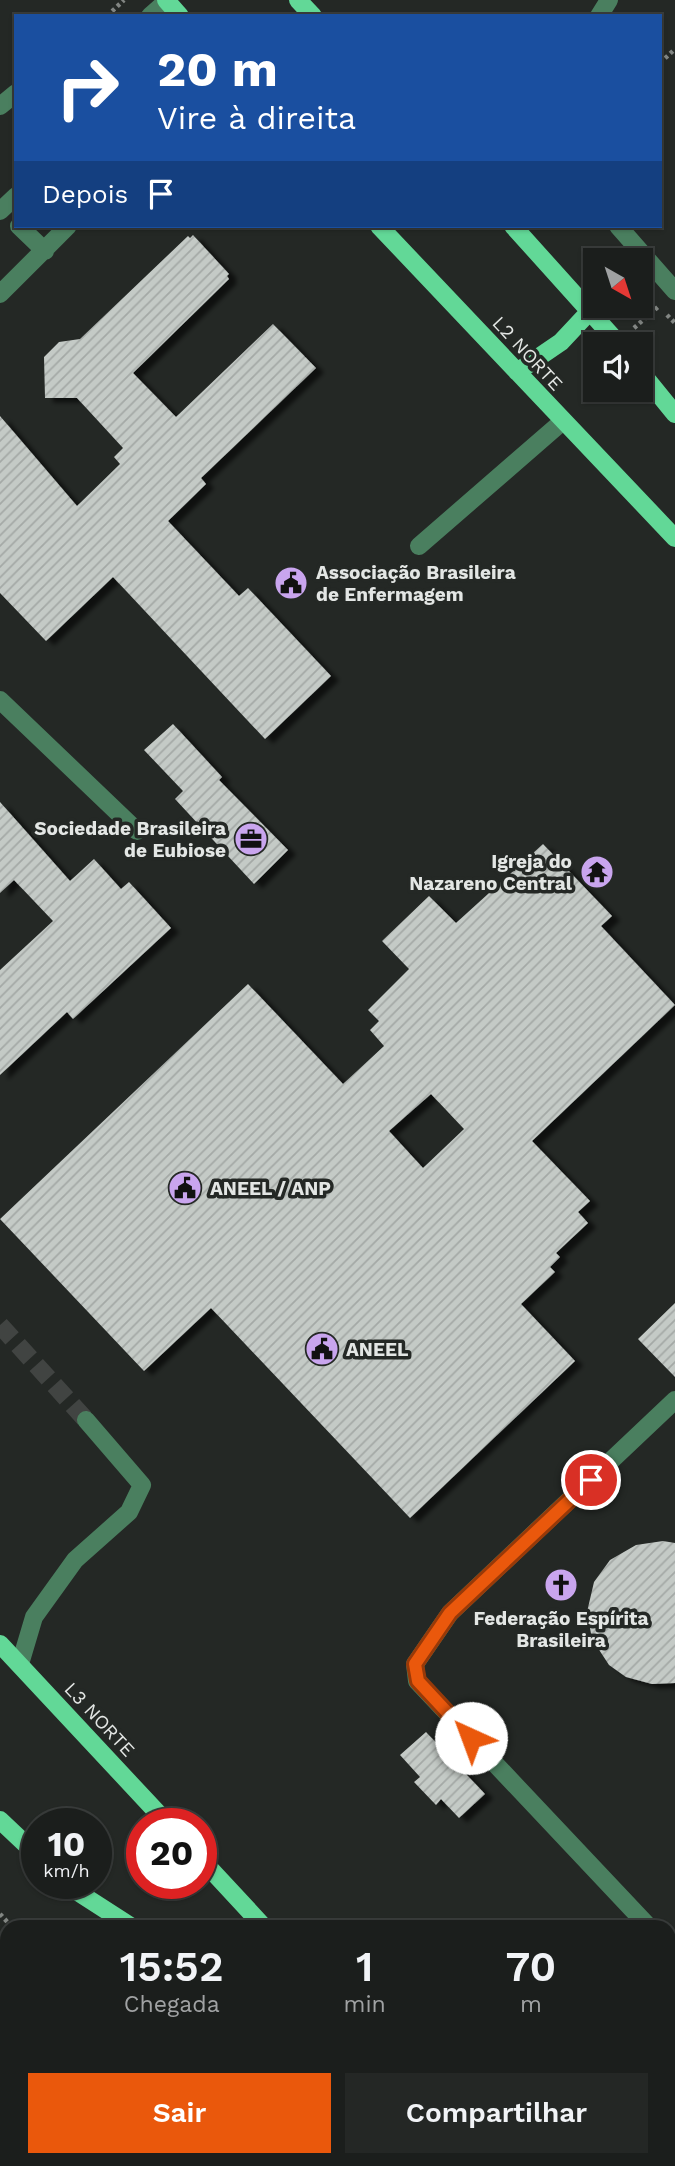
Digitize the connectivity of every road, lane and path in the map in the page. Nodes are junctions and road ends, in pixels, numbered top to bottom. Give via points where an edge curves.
1 (124, 0) edge
2 (167, 0) edge
3 (298, 0) edge
4 (109, 14) edge
5 (152, 14) edge
6 (178, 14) edge
7 (311, 14) edge
8 (675, 48) edge
9 (662, 61) edge
10 (14, 95) edge
11 (0, 106) edge
12 (22, 228) edge
13 (66, 228) edge
14 (381, 228) edge
15 (515, 228) edge
16 (620, 228) edge
17 (45, 251) junction
18 (675, 291) edge
19 (0, 294) edge
20 (583, 303) edge
21 (583, 318) edge
22 (596, 318) edge
23 (609, 332) edge
24 (631, 332) edge
25 (517, 372) junction
26 (653, 387) edge
27 (675, 414) edge
28 (563, 421) junction
29 (675, 538) edge
30 (419, 546) dead end
31 (0, 700) edge
32 (137, 831) dead end
33 (675, 1400) edge
34 (86, 1420) tunnel mouth
35 (0, 1644) edge
36 (20, 1664) junction
37 (153, 1808) edge
38 (0, 1820) edge
39 (21, 1839) edge
40 (217, 1876) edge
41 (82, 1899) edge
42 (90, 1899) edge
43 (101, 1920) edge
44 (121, 1920) edge
45 (258, 1920) edge
46 (642, 1920) edge

1 - 4 path
2 - 5 street
2 - 6 main road
3 - 7 main road
8 - 9 path
10 - 11 street
12 - 17 street
13 - 17 street
14 - 25 main road, L2 NORTE
15 - 20 main road
16 - 18 street
17 - 19 street
18 - 24 path
21 - 25 main road via 561,342
22 - 23 main road
25 - 28 main road, L2 NORTE
26 - 27 main road
28 - 29 main road, L2 NORTE
28 - 30 street
31 - 32 street
33 - 46 street via 450,1613 415,1664 418,1681
34 - 36 street via 142,1485 129,1512 75,1560 34,1617
35 - 36 main road, L3 NORTE
36 - 37 main road, L3 NORTE
38 - 39 main road
40 - 45 main road
41 - 43 main road
42 - 44 main road

